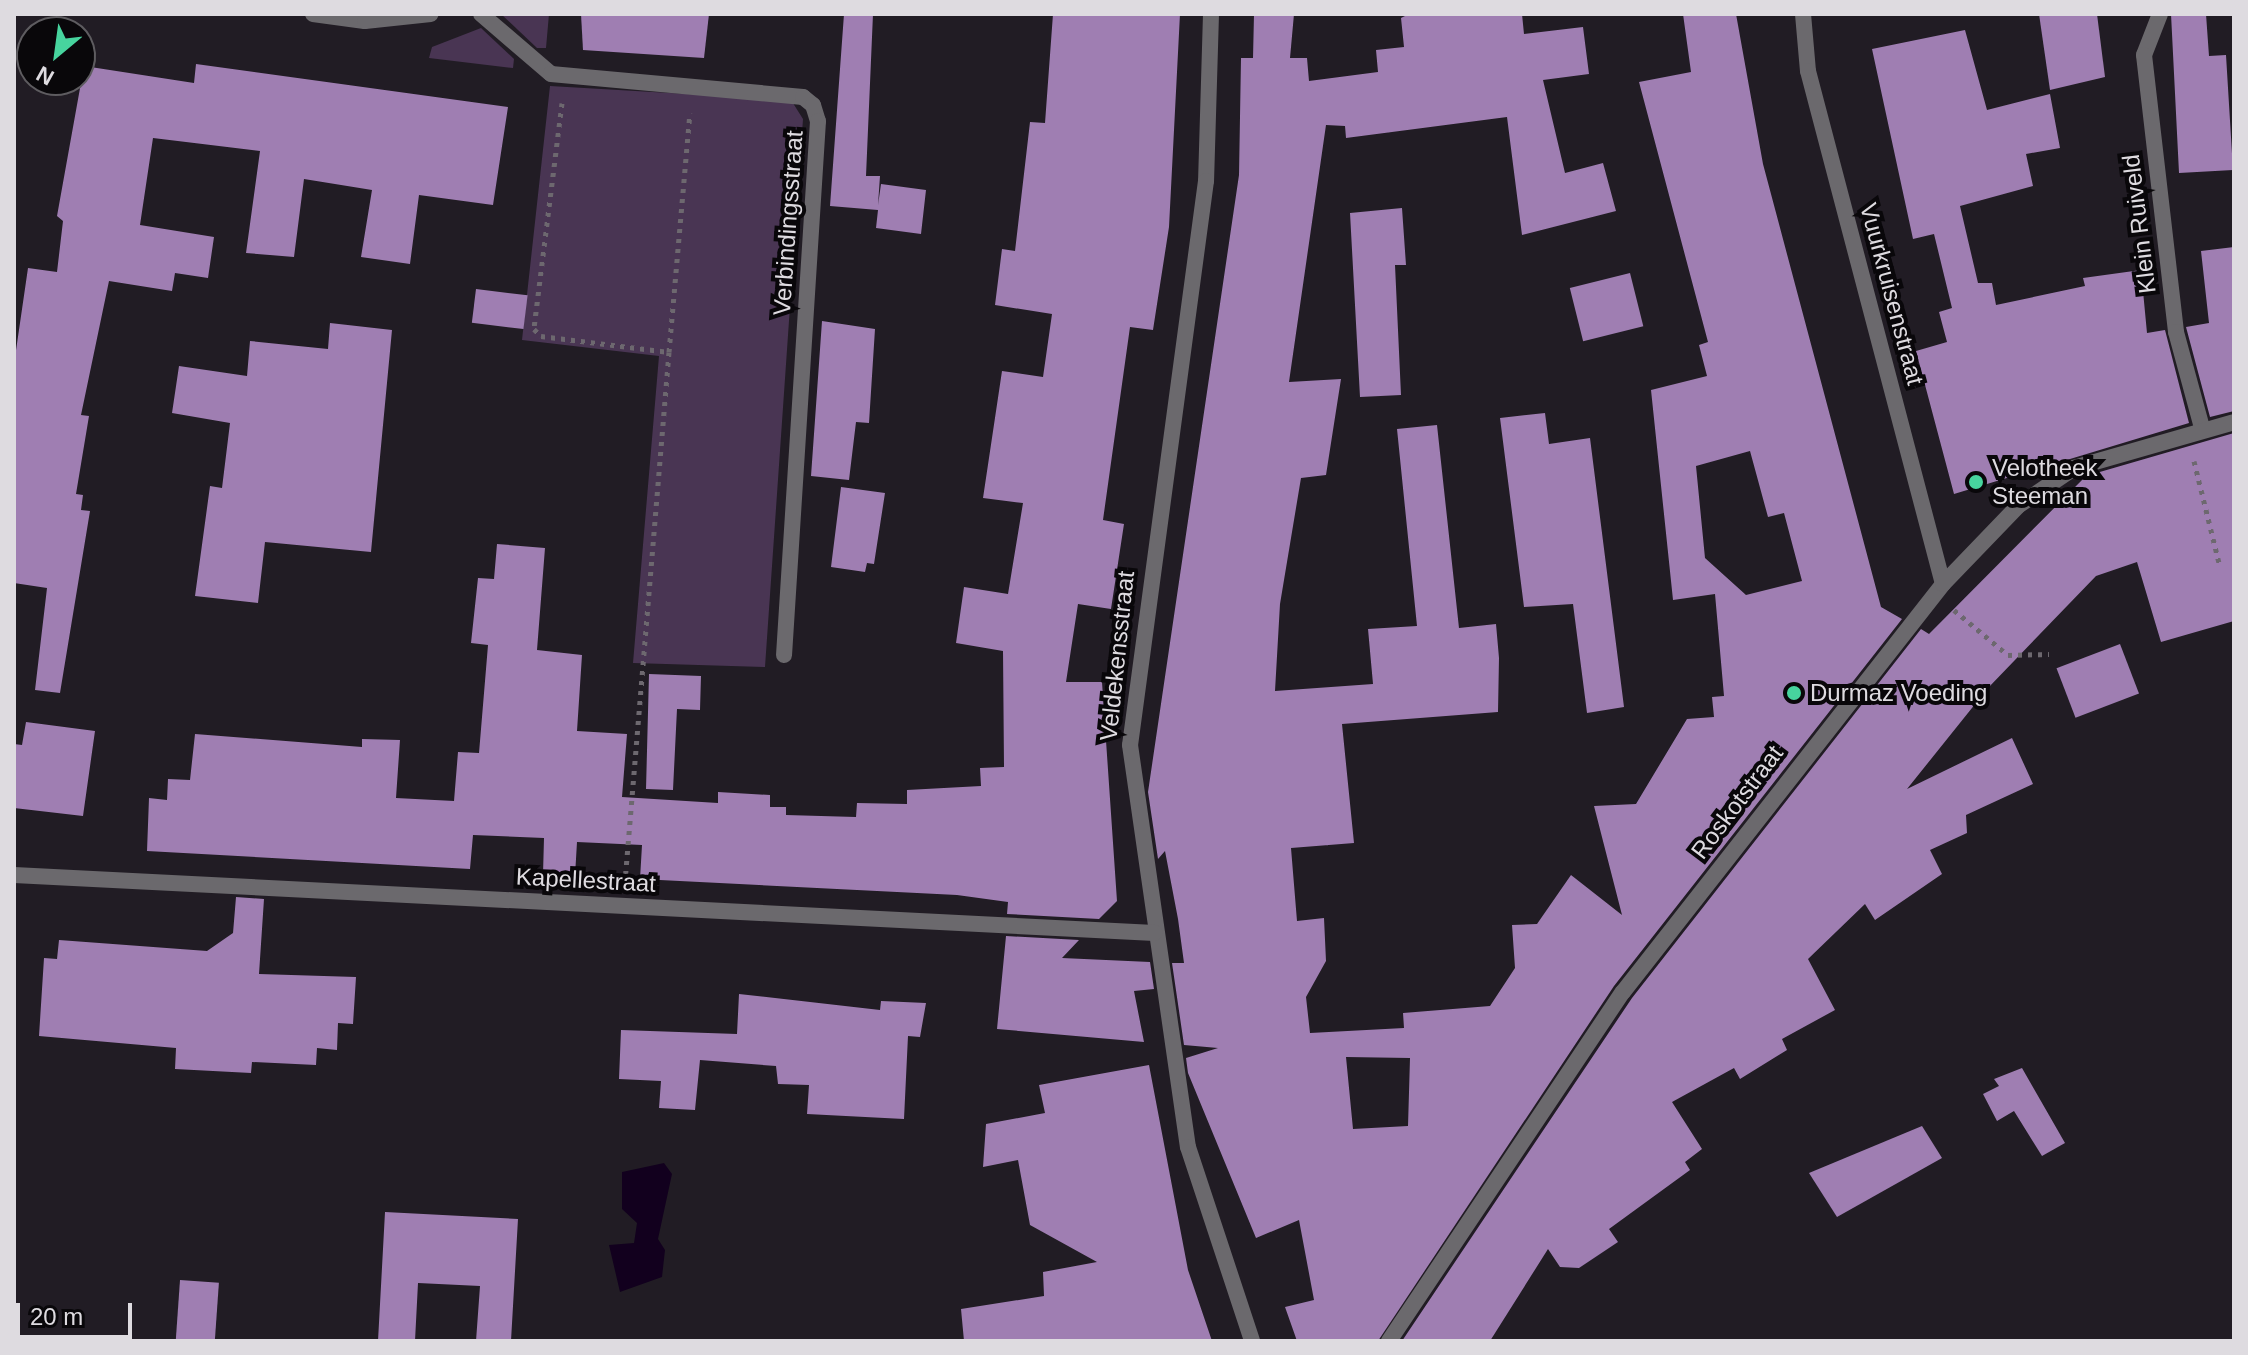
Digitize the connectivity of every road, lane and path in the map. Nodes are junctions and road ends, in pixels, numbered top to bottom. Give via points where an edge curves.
1 (313, 14) edge
2 (431, 14) edge
3 (481, 14) edge
4 (1211, 14) edge
5 (1803, 14) edge
6 (2160, 14) edge
7 (565, 78) junction
8 (667, 84) junction
9 (669, 352) junction
10 (2234, 422) edge
11 (2202, 428) junction
12 (2183, 434) junction
13 (2219, 563) dead end
14 (1939, 589) junction
15 (2049, 654) dead end
16 (784, 655) dead end
17 (14, 875) edge
18 (622, 906) junction
19 (1155, 933) junction
20 (1252, 1341) edge
21 (1389, 1341) edge

1 - 2 street via 365,21
3 - 7 street, Verbindingsstraat via 551,74
4 - 19 street, Veldekensstraat via 1206,181 1132,697 1130,745
5 - 14 street, Vuurkruisenstraat via 1808,71
6 - 11 street, Klein Ruiveld via 2144,55 2176,332
7 - 8 street, Verbindingsstraat
7 - 9 path via 534,329 541,336
8 - 9 path via 694,117
8 - 16 street, Verbindingsstraat via 803,97 818,121
9 - 18 path
10 - 11 street, Roskotstraat
11 - 12 street, Roskotstraat
12 - 13 path
12 - 14 street, Roskotstraat via 2063,475 2018,506
14 - 15 path via 2008,655
14 - 21 street, Roskotstraat via 1623,992
17 - 18 street, Kapellestraat
18 - 19 street, Kapellestraat
19 - 20 street, Veldekensstraat via 1188,1147

